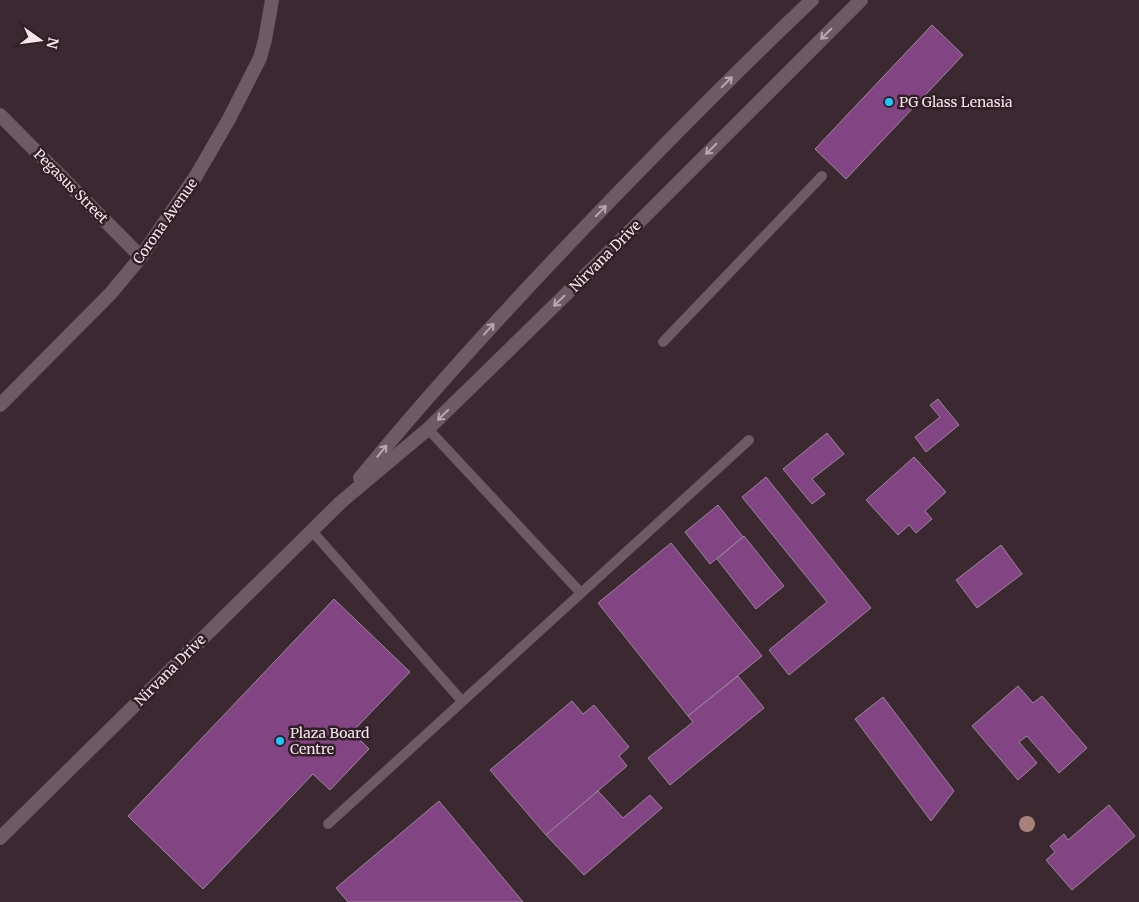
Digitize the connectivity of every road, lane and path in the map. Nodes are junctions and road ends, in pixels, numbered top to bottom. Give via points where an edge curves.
1 (272, 0) edge
2 (861, 0) edge
3 (809, 2) edge
4 (0, 115) edge
5 (822, 176) dead end
6 (142, 257) junction
7 (663, 342) dead end
8 (0, 405) edge
9 (428, 429) junction
10 (748, 440) dead end
11 (340, 502) junction
12 (312, 531) junction
13 (581, 593) junction
14 (462, 702) junction
15 (328, 824) dead end
16 (0, 838) edge

1 - 6 main road, Corona Avenue via 260,58 229,120
2 -> 9 main road, Nirvana Drive
11 -> 3 main road, Nirvana Drive via 411,415 523,291 726,82
4 - 6 main road, Pegasus Street
5 - 7 lane
6 - 8 main road, Corona Avenue via 111,293
9 - 11 main road, Nirvana Drive
9 - 13 lane
10 - 13 lane
11 - 12 main road, Nirvana Drive
12 - 14 lane
12 - 16 main road, Nirvana Drive
13 - 14 lane
14 - 15 lane

